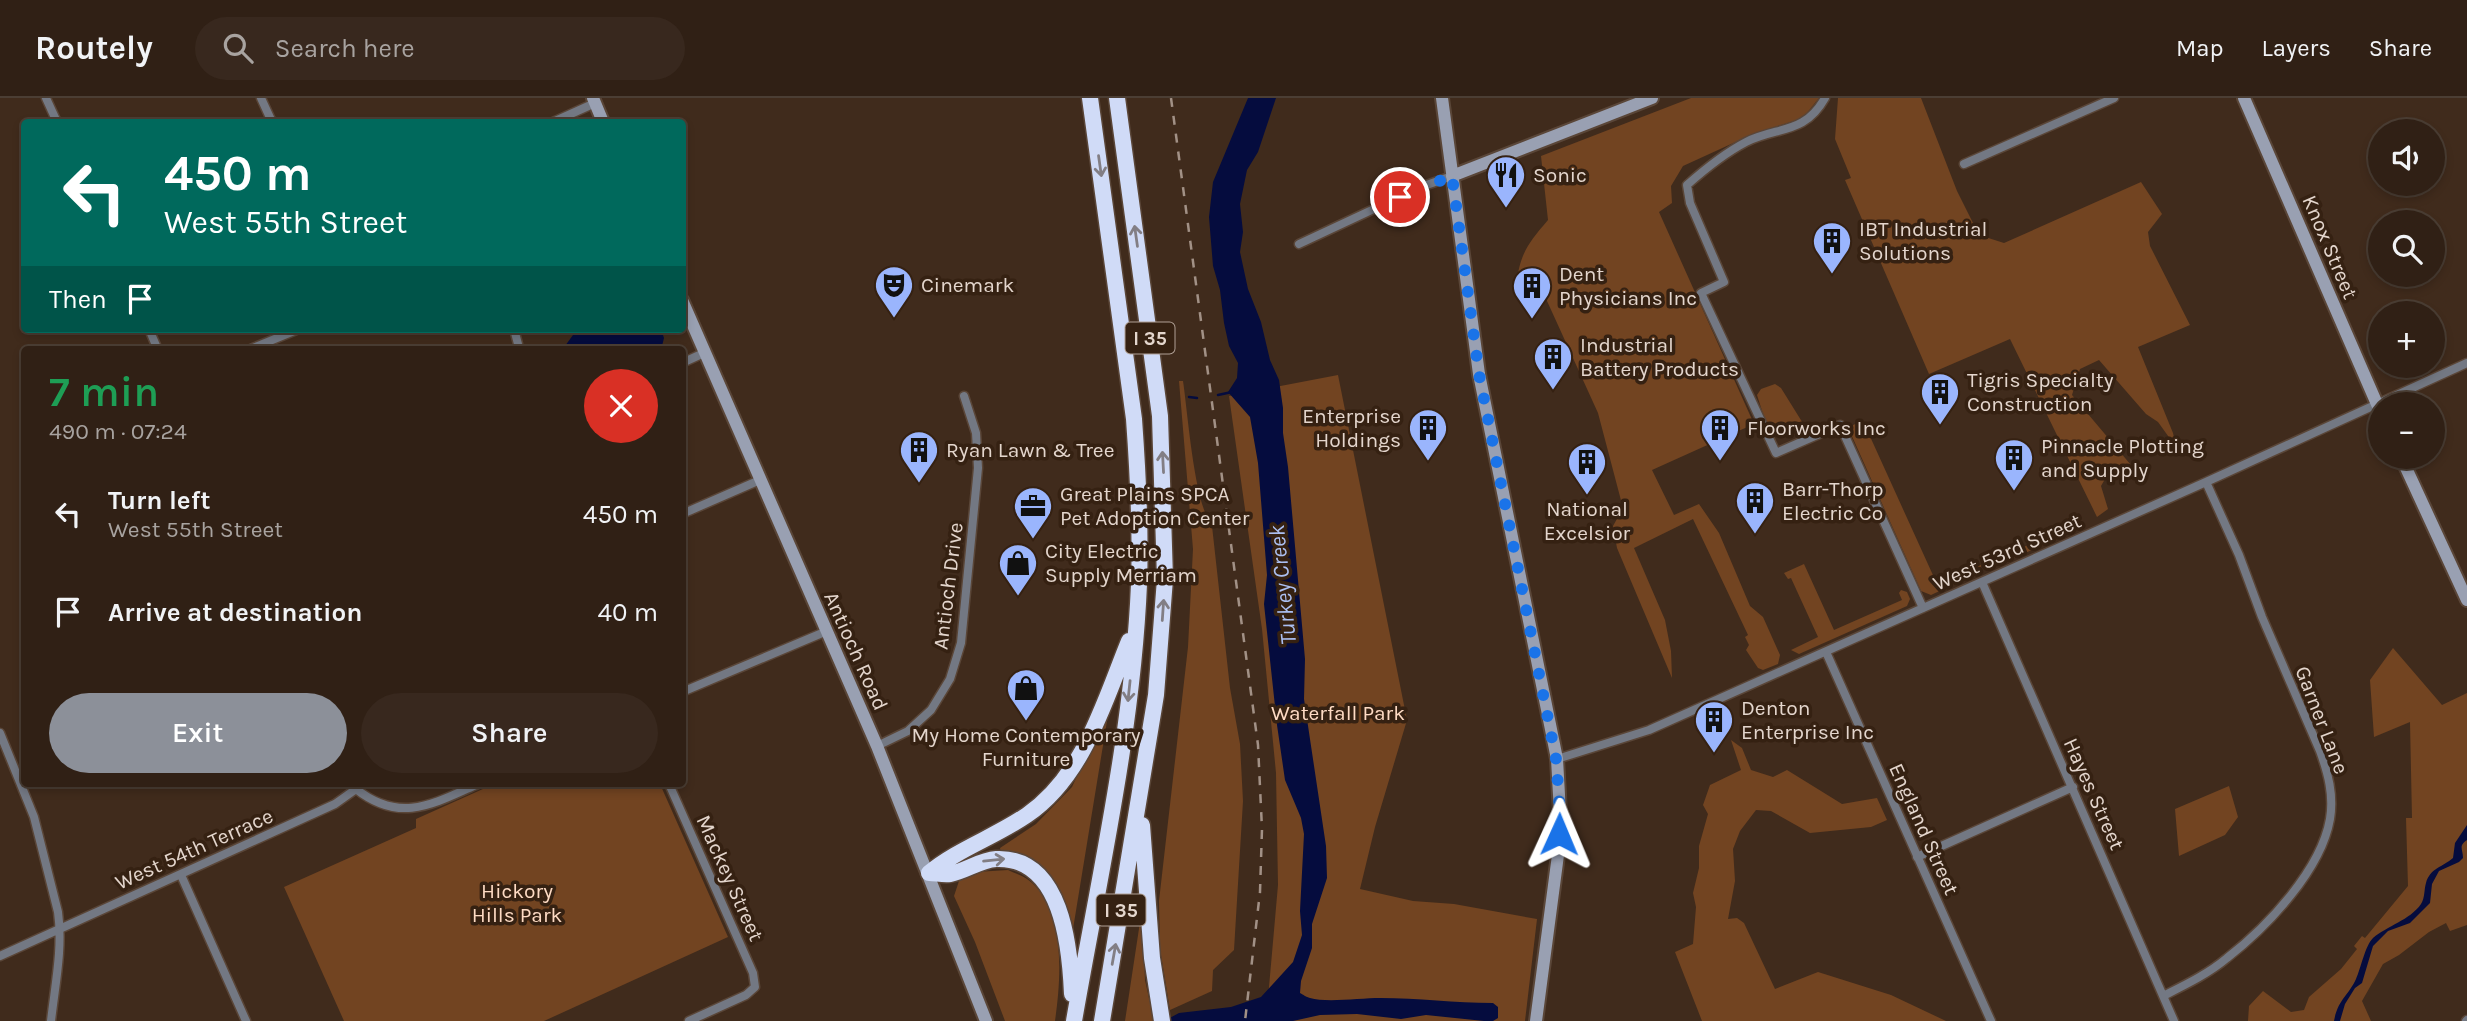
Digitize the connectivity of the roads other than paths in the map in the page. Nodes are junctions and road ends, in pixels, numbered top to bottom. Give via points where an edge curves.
1 (46, 98) edge
2 (261, 98) edge
3 (1090, 98) edge
4 (1117, 98) edge
5 (1442, 98) edge
6 (1652, 98) edge
7 (1825, 98) edge
8 (2114, 98) edge
9 (2244, 98) edge
10 (594, 101) edge
11 (56, 119) edge
12 (271, 119) edge
13 (559, 119) edge
14 (602, 119) edge
15 (1964, 164) dead end
16 (1452, 176) junction
17 (1298, 244) dead end
18 (686, 309) edge
19 (289, 333) edge
20 (258, 346) edge
21 (706, 352) junction
22 (686, 361) edge
23 (2467, 363) edge
24 (2372, 392) edge
25 (2410, 392) edge
26 (964, 396) dead end
27 (2368, 413) edge
28 (2407, 469) edge
29 (760, 480) junction
30 (2206, 482) junction
31 (686, 512) edge
32 (1982, 582) junction
33 (2467, 600) edge
34 (1923, 608) junction
35 (1136, 623) junction
36 (827, 631) junction
37 (1826, 652) junction
38 (686, 690) edge
39 (0, 733) edge
40 (877, 746) junction
41 (1556, 759) junction
42 (21, 785) edge
43 (22, 787) edge
44 (354, 787) edge
45 (471, 787) edge
46 (670, 787) edge
47 (2073, 787) junction
48 (1140, 799) junction
49 (1917, 857) junction
50 (929, 873) junction
51 (181, 875) junction
52 (60, 929) junction
53 (0, 956) edge
54 (2163, 996) junction
55 (1161, 1016) edge
56 (51, 1021) edge
57 (246, 1021) edge
58 (689, 1021) edge
59 (986, 1021) edge
60 (1073, 1021) edge
61 (1102, 1021) edge
62 (1536, 1021) edge
63 (1990, 1021) edge
64 (2174, 1021) edge

1 - 11 street
2 - 12 street
3 -> 35 highway, I 35 via 1134,419 1139,542
48 -> 4 highway, I 35 via 1161,641 1164,496 1154,363
5 - 16 main road
6 - 16 main road
7 - 34 street via 1810,119 1747,142 1687,185 1690,203 1724,282 1701,293 1776,453 1840,425
8 - 15 street
9 - 24 main road, Knox Street
10 - 13 street
10 - 14 main road
16 - 17 street
16 - 41 main road via 1479,374
18 - 21 main road, Antioch Road
19 - 20 street
21 - 22 street
21 - 29 main road, Antioch Road
23 - 25 street, West 53rd Street
26 - 40 street, Antioch Drive via 976,433 978,468 961,643 950,679 931,710 908,731
27 - 30 street, West 53rd Street
28 - 33 main road
29 - 31 street
29 - 36 main road, Antioch Road
30 - 32 street, West 53rd Street
30 - 54 street, Garner Lane via 2328,772 2331,817 2319,857 2272,916 2227,958
32 - 34 street, West 53rd Street
32 - 47 street, Hayes Street
34 - 37 street, West 53rd Street
35 - 50 highway via 1098,719 1062,781 1021,819
35 -> 60 highway, I 35 via 1127,714
36 - 38 street
36 - 40 main road, Antioch Road
37 - 41 street, West 53rd Street via 1649,730
37 - 49 street, England Street
39 - 42 street
40 - 50 main road, Antioch Road
41 - 62 main road via 1558,855
43 - 52 street via 34,817
44 - 45 street, West 54th Terrace via 377,804 395,810 432,803
44 - 51 street, West 54th Terrace via 335,804
46 - 58 street, Mackey Street via 753,973 755,987
47 - 49 street
47 - 54 street, Hayes Street
48 - 55 highway
61 -> 48 highway, I 35
49 - 63 street, England Street
50 - 59 main road, Antioch Road
50 -> 60 highway via 950,874 1006,859 1041,878 1056,902 1066,933
51 - 52 street, West 54th Terrace
51 - 57 street
52 - 53 street, West 54th Terrace
52 - 56 street
54 - 64 street, Hayes Street

